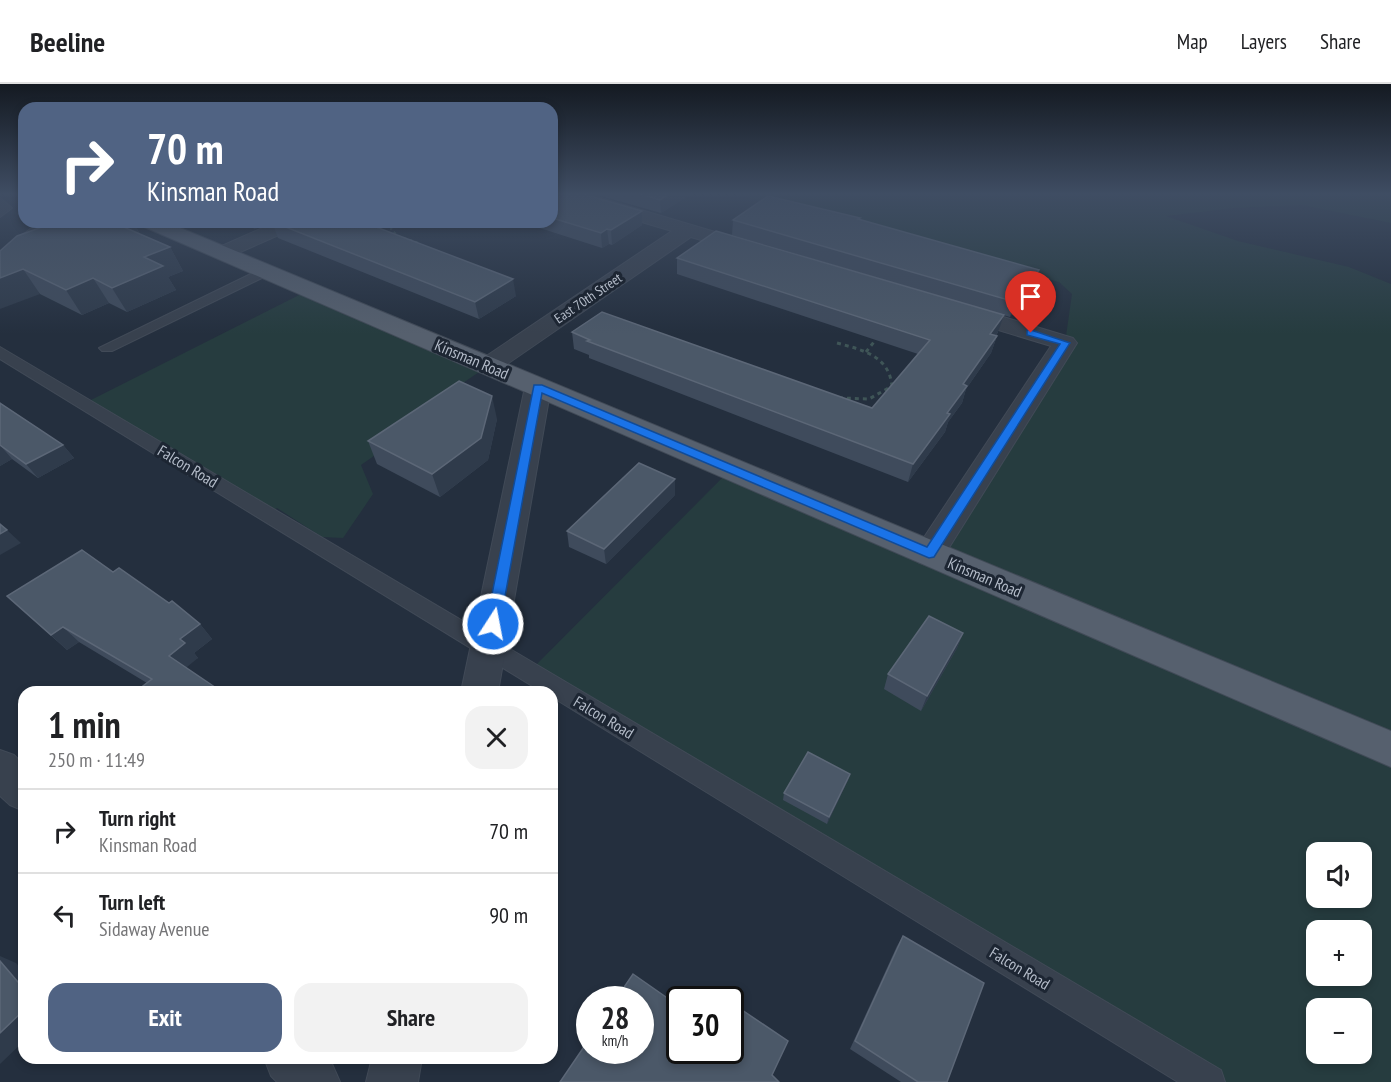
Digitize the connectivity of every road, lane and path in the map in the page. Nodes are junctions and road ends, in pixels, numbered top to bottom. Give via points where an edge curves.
1 (28, 241) edge
2 (193, 241) edge
3 (250, 241) edge
4 (411, 241) edge
5 (672, 241) edge
6 (722, 241) edge
7 (418, 243) edge
8 (222, 253) junction
9 (774, 256) edge
10 (0, 263) edge
11 (265, 271) junction
12 (942, 306) edge
13 (880, 335) edge
14 (837, 343) dead end
15 (106, 348) dead end
16 (866, 351) junction
17 (0, 352) edge
18 (488, 366) junction
19 (538, 387) junction
20 (831, 396) edge
21 (929, 554) junction
22 (489, 647) junction
23 (480, 686) edge
24 (554, 686) edge
25 (558, 689) edge
26 (1391, 749) edge
27 (0, 768) edge
28 (18, 786) edge
29 (295, 1064) edge
30 (396, 1064) edge
31 (314, 1082) edge
32 (392, 1082) edge
33 (1209, 1082) edge

1 - 10 street
2 - 8 main road, Kinsman Road
3 - 8 street
4 - 7 path
5 - 18 street, East 70th Street
6 - 9 street
8 - 11 main road, Kinsman Road
11 - 15 lane
11 - 18 main road, Kinsman Road
12 - 21 street via 1065,343
13 - 16 path
14 - 16 path
16 - 20 path via 884,361 893,374 892,386 880,398 858,401
17 - 22 lane, Falcon Road
18 - 19 main road, Kinsman Road
19 - 21 main road, Kinsman Road
19 - 22 street
21 - 26 main road, Kinsman Road
22 - 23 street
22 - 24 lane, Falcon Road
25 - 33 lane, Falcon Road
27 - 28 street
29 - 31 street
30 - 32 street

